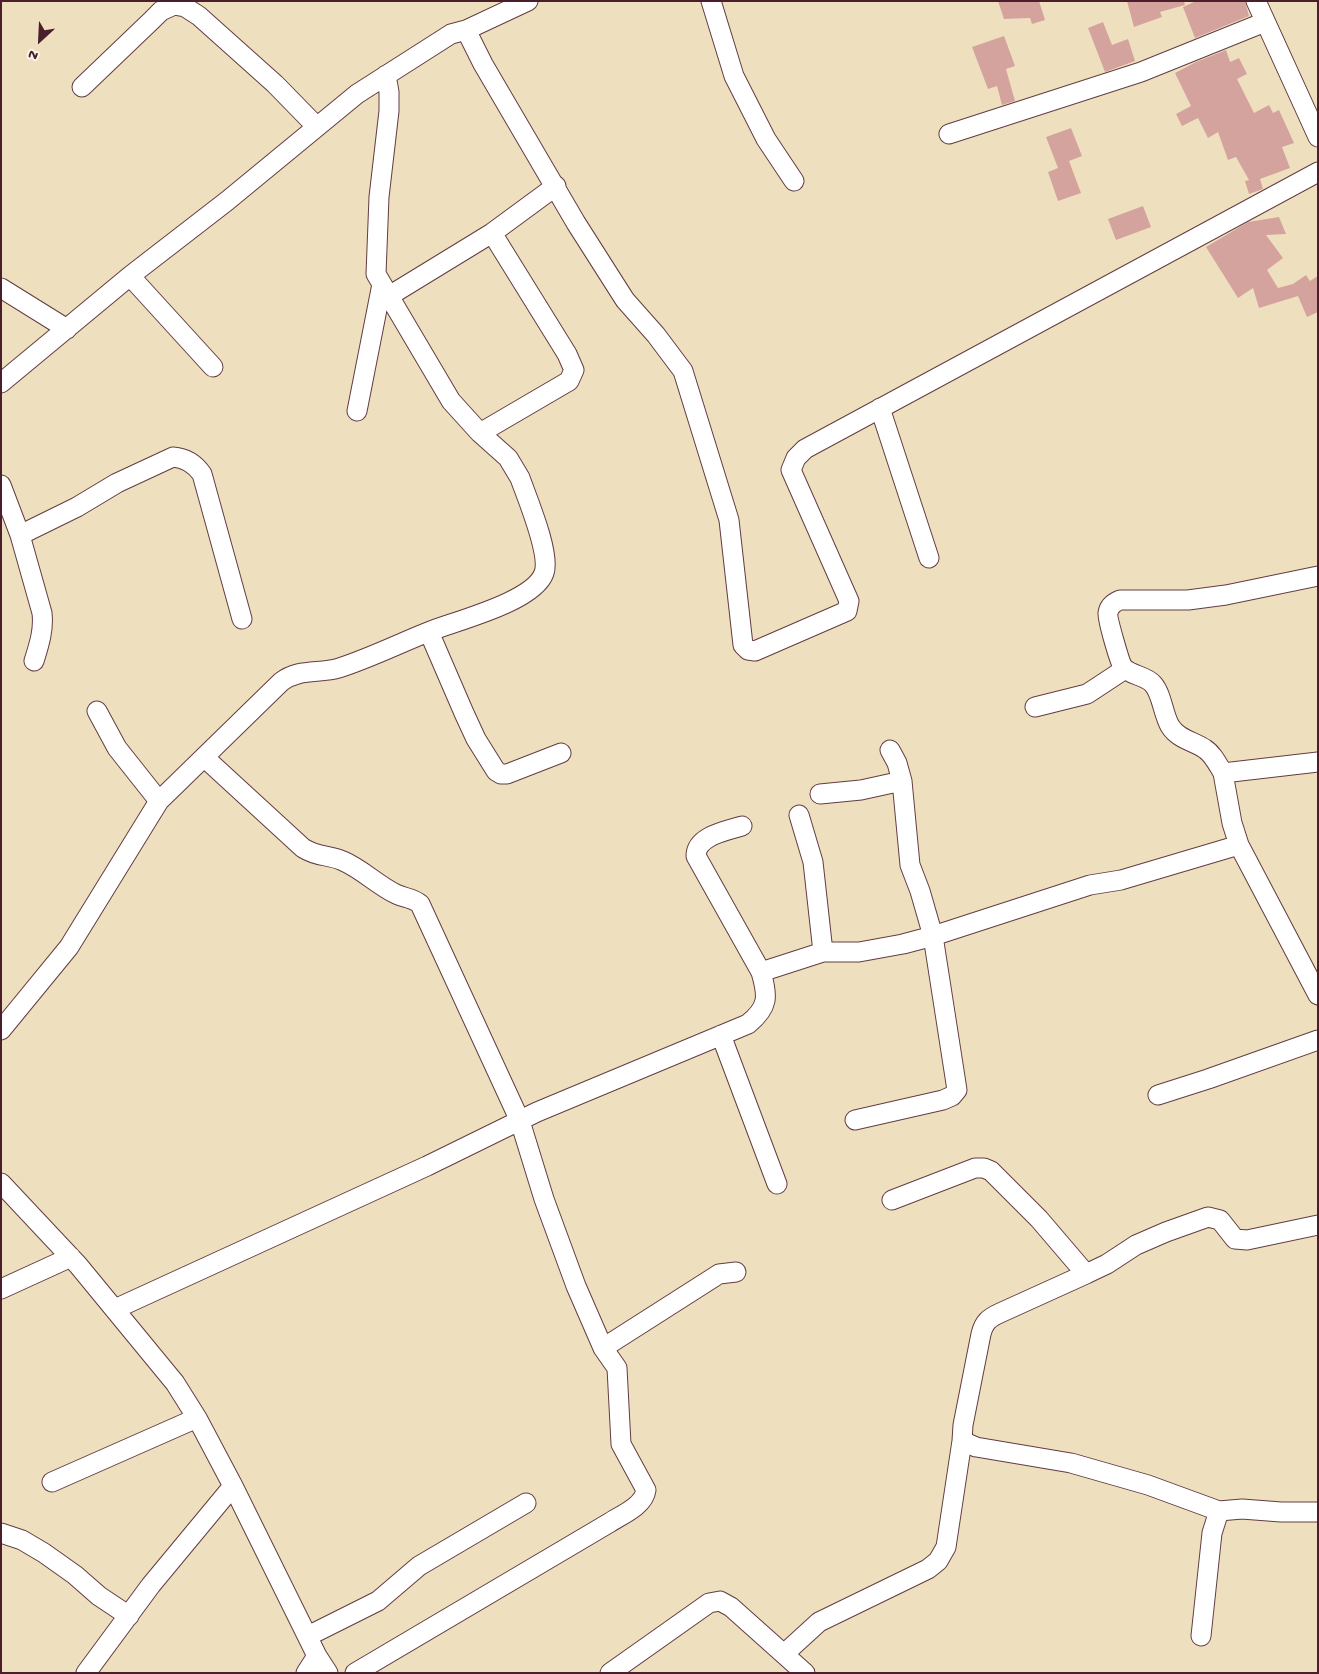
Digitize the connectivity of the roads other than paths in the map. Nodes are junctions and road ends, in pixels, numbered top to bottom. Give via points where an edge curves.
1 (528, 1) edge
2 (710, 1) edge
3 (1256, 1) edge
4 (1264, 22) junction
5 (466, 30) junction
6 (386, 75) junction
7 (82, 87) dead end
8 (317, 126) junction
9 (949, 134) dead end
10 (1318, 137) edge
11 (1318, 172) edge
12 (794, 181) dead end
13 (556, 186) junction
14 (492, 233) junction
15 (130, 276) junction
16 (1, 288) edge
17 (385, 290) junction
18 (67, 329) junction
19 (213, 367) dead end
20 (1, 383) edge
21 (880, 408) junction
22 (357, 411) dead end
23 (480, 433) junction
24 (1, 485) edge
25 (20, 535) junction
26 (928, 558) dead end
27 (1318, 576) edge
28 (242, 619) dead end
29 (429, 632) junction
30 (34, 662) dead end
31 (1125, 669) junction
32 (1035, 707) dead end
33 (97, 711) dead end
34 (890, 750) dead end
35 (561, 753) dead end
36 (204, 758) junction
37 (1318, 762) edge
38 (1223, 773) junction
39 (902, 781) junction
40 (820, 794) dead end
41 (159, 801) junction
42 (799, 815) dead end
43 (742, 826) dead end
44 (1239, 845) junction
45 (933, 936) junction
46 (823, 952) junction
47 (761, 972) junction
48 (1318, 995) edge
49 (1, 1030) edge
50 (721, 1035) junction
51 (1318, 1040) edge
52 (1158, 1094) dead end
53 (855, 1120) dead end
54 (520, 1121) junction
55 (1, 1182) edge
56 (777, 1184) dead end
57 (892, 1200) dead end
58 (1318, 1225) edge
59 (70, 1256) junction
60 (736, 1272) dead end
61 (1086, 1274) junction
62 (1, 1289) edge
63 (114, 1309) junction
64 (603, 1348) junction
65 (197, 1418) junction
66 (962, 1441) junction
67 (52, 1482) dead end
68 (233, 1486) junction
69 (526, 1503) dead end
70 (1219, 1511) junction
71 (1318, 1512) edge
72 (1, 1533) edge
73 (129, 1616) junction
74 (308, 1636) junction
75 (1201, 1636) dead end
76 (784, 1654) junction
77 (317, 1656) junction
78 (86, 1673) edge
79 (306, 1673) edge
80 (328, 1673) edge
81 (356, 1673) edge
82 (610, 1673) edge
83 (805, 1673) edge

1 - 5 street
2 - 12 street via 734,76 766,139
3 - 4 street
4 - 9 street via 1141,72
4 - 10 street
5 - 6 street via 451,34
5 - 13 street
6 - 8 street
6 - 17 street via 389,111 379,198 376,267 376,274
7 - 8 street via 161,11 174,4 199,16
8 - 15 street
11 - 21 street
13 - 14 street
13 - 21 street via 625,300 683,371 729,520 743,645 748,650 755,650 847,611 849,601 791,470 805,449
14 - 17 street
14 - 23 street via 574,370 569,380
15 - 18 street
15 - 19 street
16 - 18 street
17 - 22 street
17 - 23 street via 451,401
18 - 20 street
21 - 26 street
23 - 29 street via 508,458 520,478 546,559 545,572 540,582 507,603
24 - 25 street
25 - 28 street via 116,484 173,458 181,458 196,466 202,474
25 - 30 street via 43,623
27 - 31 street via 1235,594 1188,600 1118,600 1109,608 1108,617
29 - 35 street via 464,713 496,771 507,774
29 - 36 street via 340,667 300,672 288,677
31 - 32 street via 1087,694
31 - 38 street via 1152,682 1170,726 1178,736 1206,750
33 - 41 street via 117,748
34 - 39 street
36 - 41 street
36 - 54 street via 303,848 319,856 346,862 396,894 420,904
37 - 38 street
38 - 44 street
39 - 40 street
39 - 45 street via 910,865
41 - 49 street via 69,947
42 - 46 street via 813,862
43 - 47 street via 707,838 698,847 696,856
44 - 45 street via 1121,880 1083,887
44 - 48 street
45 - 46 street via 858,952
45 - 53 street via 957,1090 943,1100
46 - 47 street
47 - 50 street via 767,996 761,1011 748,1024
50 - 54 street
50 - 56 street
51 - 52 street
54 - 63 street
54 - 64 street via 572,1278
55 - 59 street
57 - 61 street via 975,1168 984,1168 991,1171 1039,1219
58 - 61 street via 1247,1240 1235,1239 1220,1220 1208,1217 1136,1245
59 - 62 street
59 - 63 street
60 - 64 street via 719,1274
61 - 66 street via 1000,1312 986,1322
63 - 65 street via 175,1383
64 - 81 street via 618,1368 621,1444 646,1487 645,1497 609,1523
65 - 67 street
65 - 68 street
66 - 70 street via 976,1447 1071,1463 1148,1485
66 - 76 street via 946,1547 938,1561 928,1569 818,1622
68 - 73 street
68 - 74 street
69 - 74 street via 419,1566 378,1601
70 - 71 street via 1242,1508
70 - 75 street via 1212,1533
72 - 73 street via 22,1540 44,1554
73 - 78 street
74 - 77 street
76 - 82 street via 725,1602 716,1601 709,1602
76 - 83 street
77 - 79 street
77 - 80 street

